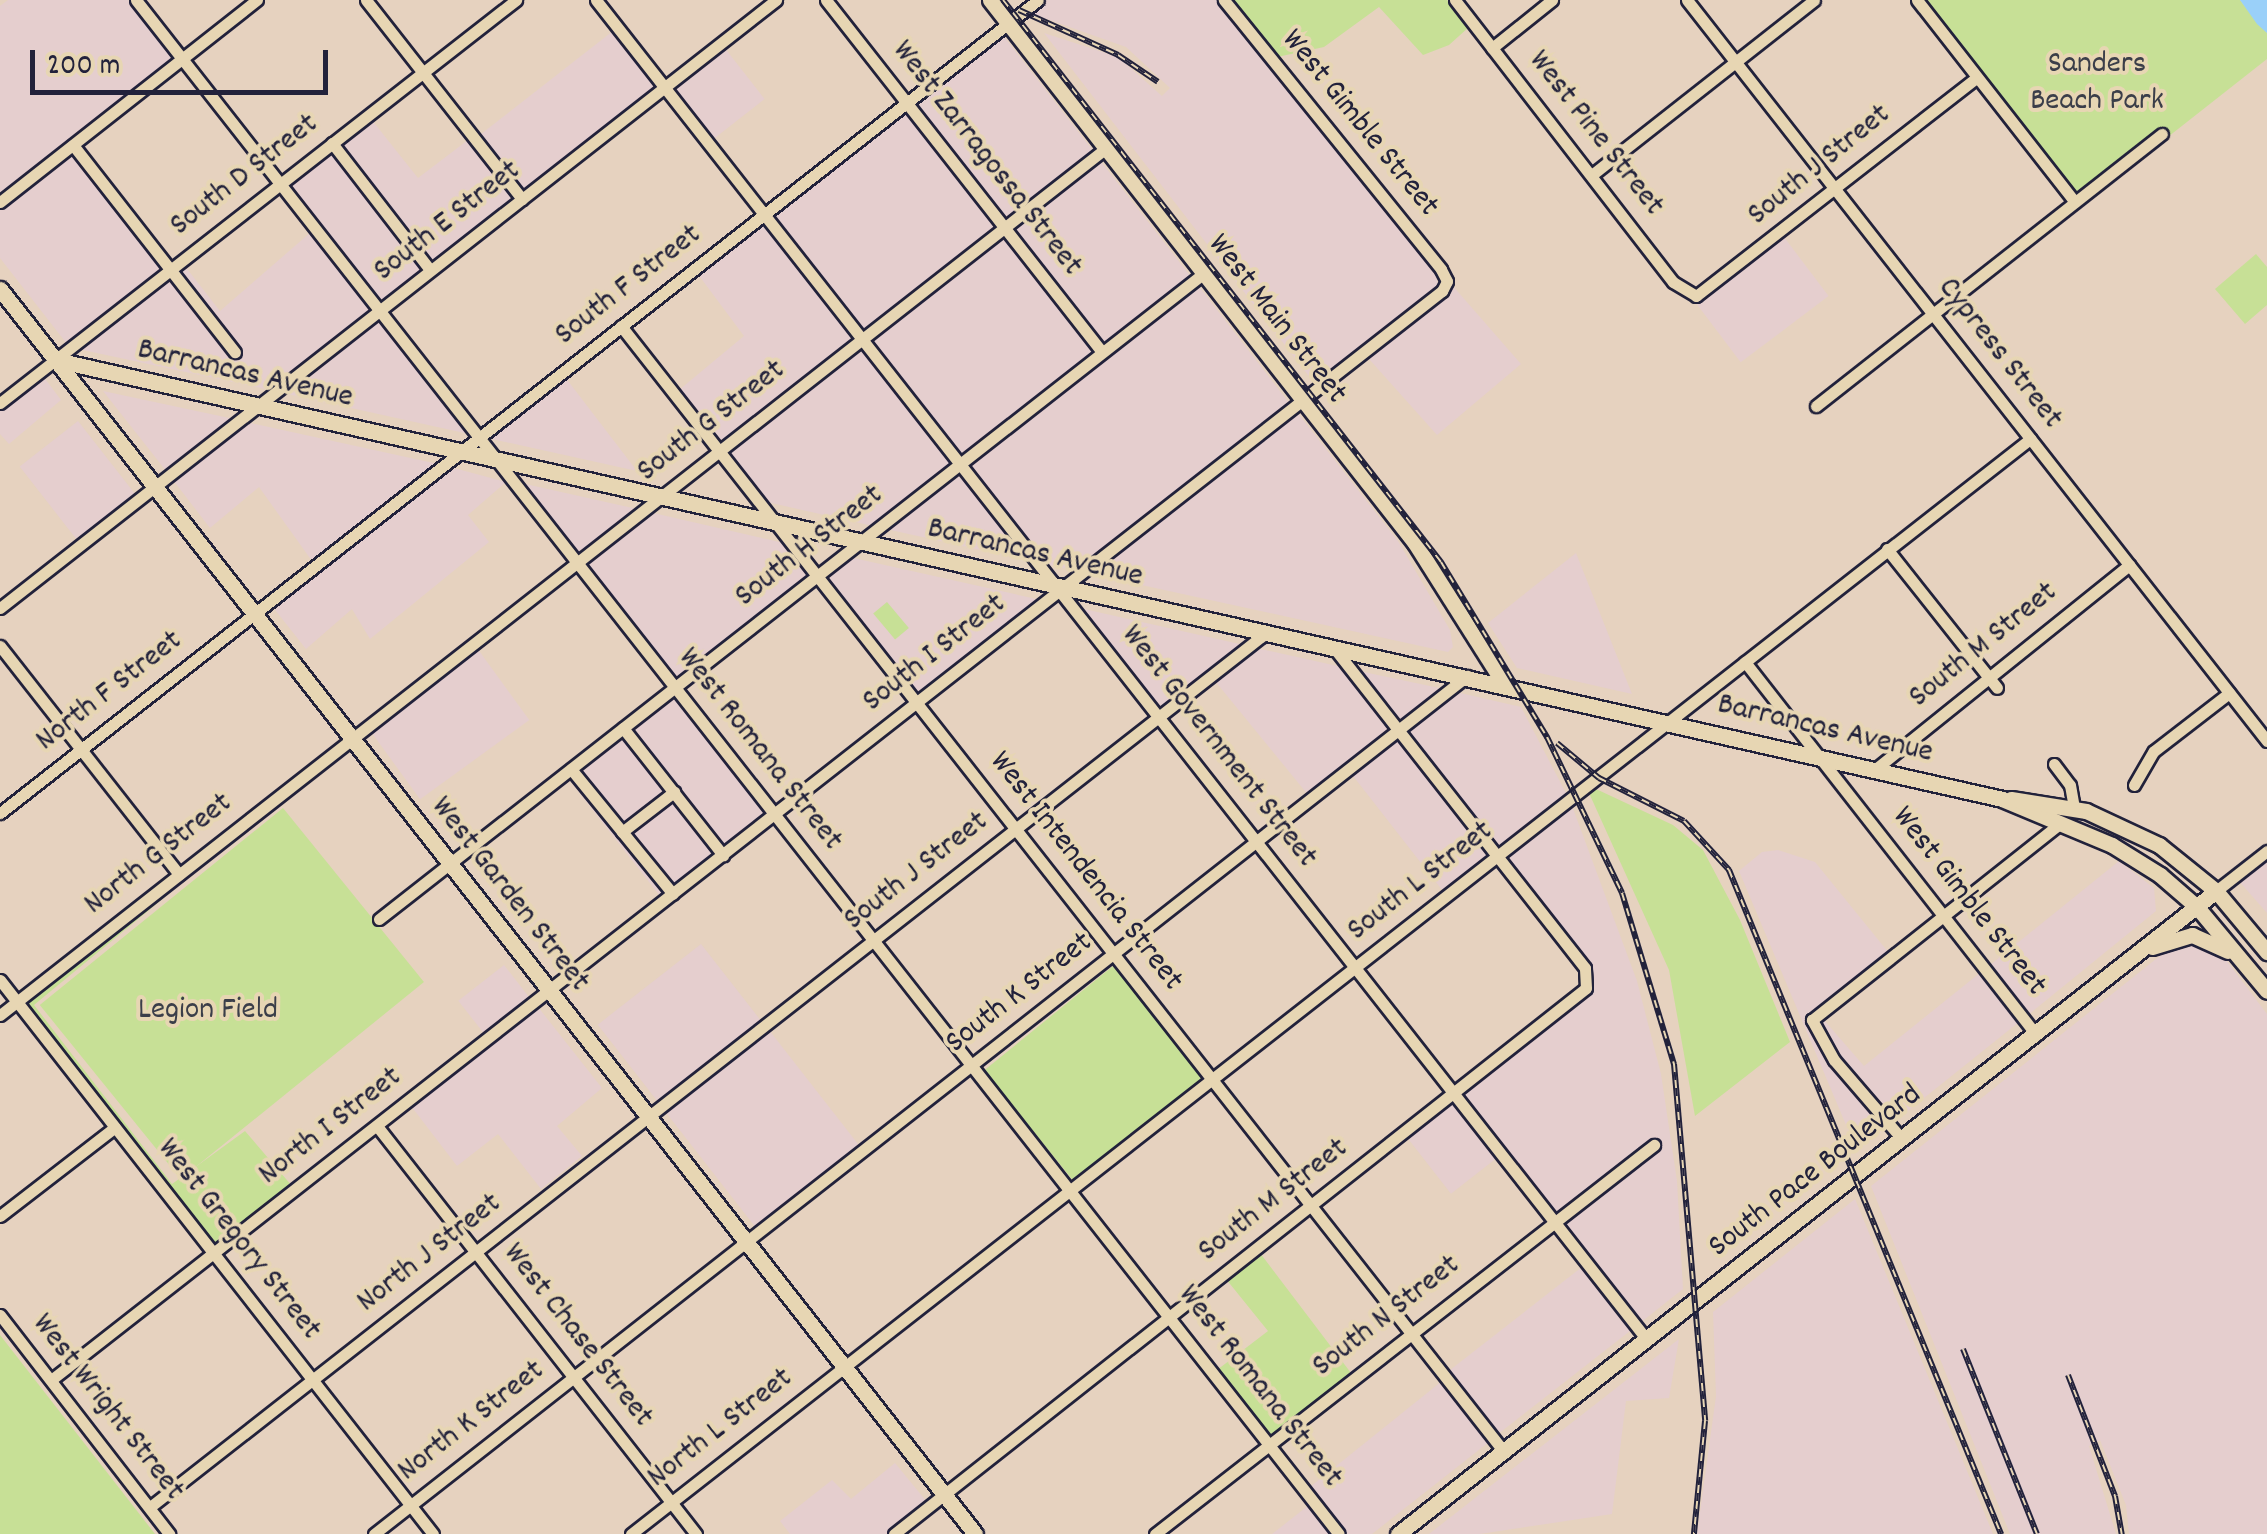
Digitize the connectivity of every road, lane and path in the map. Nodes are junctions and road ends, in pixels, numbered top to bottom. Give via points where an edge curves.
1 (136, 0) edge
2 (257, 0) edge
3 (366, 0) edge
4 (516, 0) edge
5 (596, 0) edge
6 (776, 0) edge
7 (826, 0) edge
8 (990, 0) edge
9 (1038, 0) edge
10 (1224, 0) edge
11 (1454, 0) edge
12 (1552, 0) edge
13 (1687, 0) edge
14 (1814, 0) edge
15 (1917, 0) edge
16 (1008, 23) junction
17 (1492, 48) junction
18 (182, 59) junction
19 (1736, 62) junction
20 (422, 72) junction
21 (1978, 77) junction
22 (664, 88) junction
23 (907, 102) junction
24 (2162, 134) dead end
25 (332, 144) junction
26 (73, 145) junction
27 (1106, 148) junction
28 (1593, 174) junction
29 (280, 184) junction
30 (1835, 189) junction
31 (522, 199) junction
32 (0, 202) edge
33 (2075, 202) junction
34 (764, 215) junction
35 (1005, 227) junction
36 (170, 270) junction
37 (430, 270) junction
38 (1204, 272) junction
39 (1446, 284) joint
40 (0, 290) edge
41 (1696, 296) joint
42 (379, 310) junction
43 (1932, 314) junction
44 (621, 326) junction
45 (862, 340) junction
46 (235, 352) dead end
47 (1102, 352) junction
48 (56, 360) junction
49 (1304, 400) junction
50 (0, 403) edge
51 (258, 406) junction
52 (1816, 406) dead end
53 (479, 438) junction
54 (2030, 438) junction
55 (719, 451) junction
56 (460, 452) junction
57 (496, 460) junction
58 (960, 464) junction
59 (154, 488) junction
60 (660, 497) junction
61 (776, 522) junction
62 (861, 542) junction
63 (1888, 550) junction
64 (577, 563) junction
65 (2129, 565) junction
66 (817, 576) junction
67 (1062, 590) junction
68 (0, 608) edge
69 (253, 614) junction
70 (1266, 633) junction
71 (0, 646) edge
72 (1335, 649) junction
73 (1745, 662) junction
74 (1467, 676) junction
75 (1992, 683) junction
76 (1504, 684) junction
77 (674, 688) junction
78 (2229, 693) junction
79 (917, 703) junction
80 (1160, 718) junction
81 (1668, 722) junction
82 (623, 728) junction
83 (1400, 731) junction
84 (352, 740) junction
85 (2267, 741) edge
86 (81, 749) junction
87 (1818, 758) junction
88 (2054, 764) dead end
89 (571, 769) junction
90 (1874, 772) junction
91 (2134, 784) dead end
92 (674, 792) junction
93 (2002, 799) junction
94 (2074, 808) junction
95 (0, 812) edge
96 (774, 814) junction
97 (2059, 824) junction
98 (1016, 830) junction
99 (622, 832) junction
100 (1257, 843) junction
101 (2267, 852) edge
102 (723, 855) junction
103 (1498, 857) junction
104 (449, 864) junction
105 (179, 874) junction
106 (2216, 892) junction
107 (672, 894) junction
108 (2197, 906) junction
109 (1944, 916) junction
110 (379, 919) dead end
111 (874, 941) junction
112 (2139, 952) junction
113 (2267, 952) edge
114 (1115, 954) junction
115 (2248, 966) junction
116 (1356, 968) junction
117 (0, 980) edge
118 (550, 990) junction
119 (2267, 991) edge
120 (17, 1002) junction
121 (0, 1015) edge
122 (2036, 1035) junction
123 (972, 1067) junction
124 (1213, 1080) junction
125 (1454, 1095) junction
126 (649, 1118) junction
127 (377, 1126) junction
128 (115, 1127) junction
129 (1902, 1139) junction
130 (1654, 1144) dead end
131 (1070, 1191) junction
132 (1312, 1206) junction
133 (0, 1216) edge
134 (1553, 1221) junction
135 (747, 1243) junction
136 (476, 1253) junction
137 (214, 1254) junction
138 (0, 1315) edge
139 (1169, 1318) junction
140 (1411, 1332) junction
141 (1647, 1340) junction
142 (844, 1367) junction
143 (574, 1378) junction
144 (51, 1380) junction
145 (312, 1380) junction
146 (1268, 1445) junction
147 (1504, 1453) junction
148 (944, 1495) junction
149 (671, 1502) junction
150 (411, 1505) junction
151 (150, 1507) junction
152 (169, 1534) edge
153 (374, 1534) edge
154 (433, 1534) edge
155 (630, 1534) edge
156 (696, 1534) edge
157 (894, 1534) edge
158 (975, 1534) edge
159 (1155, 1534) edge
160 (1339, 1534) edge
161 (1398, 1534) edge

1 - 18 street, West Romana Street
2 - 18 street
3 - 20 street
4 - 20 street, South D Street
5 - 22 street, West Government Street
6 - 22 street, South E Street
7 - 23 street, West Zarragossa Street
8 - 16 main road, West Main Street
9 - 16 street, South F Street
10 - 39 street, West Gimble Street
11 - 17 street, West Pine Street
12 - 17 street
13 - 19 street, Cypress Street
14 - 19 street
15 - 21 street
16 - 23 street, South F Street
16 - 27 main road, West Main Street
17 - 28 street, West Pine Street
18 - 26 street
18 - 29 street, West Romana Street
19 - 28 street
19 - 30 street, Cypress Street
20 - 25 street, South D Street
20 - 31 street
21 - 30 street, South J Street
21 - 33 street
22 - 31 street, South E Street
22 - 34 street, West Government Street
23 - 34 street, South F Street
23 - 35 street, West Zarragossa Street
24 - 33 street
25 - 29 street, South D Street
25 - 37 street
26 - 32 street
26 - 36 street
27 - 35 street, South G Street
27 - 38 main road, West Main Street
28 - 41 street, West Pine Street via 1673,282
29 - 36 street, South D Street
29 - 42 street, West Romana Street
30 - 41 street, South J Street
30 - 43 street, Cypress Street
31 - 37 street, South E Street
33 - 43 street
34 - 44 street, South F Street
34 - 45 street, West Government Street
35 - 45 street, South G Street
35 - 47 street, West Zarragossa Street
36 - 46 street
36 - 48 street, South D Street
37 - 42 street, South E Street
38 - 47 street, South H Street
38 - 49 main road, West Main Street
39 - 49 street, South I Street
40 - 48 main road, West Garden Street
42 - 51 street, South E Street
42 - 53 street, West Romana Street
43 - 52 street
43 - 54 street, Cypress Street
44 - 53 street, South F Street
44 - 55 street, West Intendencia Street
45 - 55 street, South G Street
45 - 58 street, West Government Street
47 - 58 street, South H Street
48 - 50 street, South D Street
48 - 51 main road, Barrancas Avenue
48 - 59 main road, West Garden Street
49 - 67 street, South I Street
49 - 76 main road, West Main Street via 1426,558
51 - 56 main road, Barrancas Avenue
51 - 59 street, South E Street
53 - 56 street, South F Street
53 - 57 street, West Romana Street
54 - 63 street, South L Street
54 - 65 street, Cypress Street
55 - 60 street, South G Street
55 - 61 street, West Intendencia Street
56 - 57 main road, Barrancas Avenue
56 - 69 street, South F Street
57 - 60 main road, Barrancas Avenue
57 - 64 street, West Romana Street
58 - 62 street, South H Street
58 - 67 street, West Government Street
59 - 68 street, South E Street
59 - 69 main road, West Garden Street
60 - 61 main road, Barrancas Avenue
60 - 64 street, South G Street
61 - 62 main road, Barrancas Avenue
61 - 66 street, West Intendencia Street
62 - 66 street, South H Street
62 - 67 main road, Barrancas Avenue
63 - 73 street, South L Street
63 - 75 street
64 - 77 street, West Romana Street
64 - 84 street, South G Street
65 - 75 street, South M Street
65 - 78 street, Cypress Street
66 - 77 street, South H Street
66 - 79 street, West Intendencia Street
67 - 70 main road, Barrancas Avenue
67 - 79 street, South I Street
67 - 80 street, West Government Street
69 - 84 main road, West Garden Street
69 - 86 street, North F Street
70 - 72 main road, Barrancas Avenue
70 - 80 street, South J Street
71 - 86 street
72 - 74 main road, Barrancas Avenue
72 - 83 street
73 - 81 street, South L Street
73 - 87 street, West Gimble Street
74 - 76 main road, Barrancas Avenue
74 - 83 street, South K Street
75 - 90 street, South M Street
76 - 81 main road, Barrancas Avenue
77 - 82 street, South H Street
77 - 96 street, West Romana Street
78 - 85 street, Cypress Street
78 - 91 street via 2154,751
79 - 96 street, South I Street
79 - 98 street, West Intendencia Street
80 - 98 street, South J Street
80 - 100 street, West Government Street
81 - 87 main road, Barrancas Avenue
81 - 103 street, South L Street
82 - 89 street, South H Street
82 - 92 street
83 - 100 street, South K Street
83 - 103 street
84 - 104 main road, West Garden Street
84 - 105 street, North G Street
86 - 95 street, North F Street
86 - 105 street
87 - 90 main road, Barrancas Avenue
87 - 109 street, West Gimble Street
88 - 94 street via 2070,785
89 - 99 street
89 - 104 street, South H Street
90 - 93 main road, Barrancas Avenue
92 - 99 street
92 - 102 street
93 - 94 main road, Barrancas Avenue
93 - 97 main road, Barrancas Avenue
94 - 106 main road, Barrancas Avenue via 2159,845
96 - 102 street, South I Street
96 - 111 street, West Romana Street
97 - 108 main road, Barrancas Avenue via 2135,858
97 - 109 street
98 - 111 street, South J Street
98 - 114 street, West Intendencia Street
99 - 107 street
100 - 114 street, South K Street
100 - 116 street, West Government Street
101 - 106 street, South Pace Boulevard
102 - 107 street, South I Street
103 - 116 street, South L Street
103 - 125 street, South M Street via 1585,968 1587,985
104 - 110 street, South H Street
104 - 118 main road, West Garden Street
105 - 120 street, North G Street
106 - 108 main road, South Pace Boulevard
106 - 113 main road, Barrancas Avenue
107 - 118 street, South I Street
108 - 112 main road, South Pace Boulevard
108 - 115 main road, Barrancas Avenue
109 - 122 street, West Gimble Street
109 - 129 street via 1812,1020 1834,1060
111 - 123 street, West Romana Street
111 - 126 street, South J Street
112 - 115 main road via 2192,935 2214,941
112 - 122 main road, South Pace Boulevard
114 - 123 street, South K Street
114 - 124 street, West Intendencia Street
115 - 119 main road, Barrancas Avenue
116 - 124 street, South L Street
116 - 125 street, West Government Street
117 - 120 street, West Gregory Street
118 - 126 main road, West Garden Street
118 - 127 street, North I Street
120 - 121 street, North G Street
120 - 128 street, West Gregory Street
122 - 129 main road, South Pace Boulevard
123 - 131 street, West Romana Street
123 - 135 street, South K Street
124 - 131 street, South L Street
124 - 132 street, West Intendencia Street
125 - 132 street, South M Street
125 - 134 street, West Government Street
126 - 135 main road, West Garden Street
126 - 136 street, North J Street
127 - 136 street, West Chase Street
127 - 137 street, North I Street
128 - 133 street
128 - 137 street, West Gregory Street
129 - 141 main road, South Pace Boulevard
130 - 134 street, South N Street
131 - 139 street, West Romana Street
131 - 142 street, South L Street
132 - 139 street, South M Street
132 - 140 street, West Intendencia Street
134 - 140 street, South N Street
134 - 141 street, West Government Street
135 - 142 main road, West Garden Street
135 - 143 street, North K Street
136 - 143 street, West Chase Street
136 - 145 street, North J Street
137 - 144 street, North I Street
137 - 145 street, West Gregory Street
138 - 144 street, West Wright Street
139 - 146 street, West Romana Street
139 - 148 street, South M Street
140 - 146 street, South N Street
140 - 147 street, West Intendencia Street
141 - 147 main road, South Pace Boulevard
142 - 148 main road, West Garden Street
142 - 149 street, North L Street
143 - 149 street, West Chase Street
143 - 150 street, North K Street
144 - 151 street, West Wright Street
145 - 150 street, West Gregory Street
145 - 151 street, North J Street
146 - 159 street, South N Street
146 - 160 street, West Romana Street
147 - 161 main road, South Pace Boulevard
148 - 157 street, South M Street
148 - 158 main road, West Garden Street
149 - 155 street, North L Street
149 - 156 street, West Chase Street
150 - 153 street, North K Street
150 - 154 street, West Gregory Street
151 - 152 street, West Wright Street

